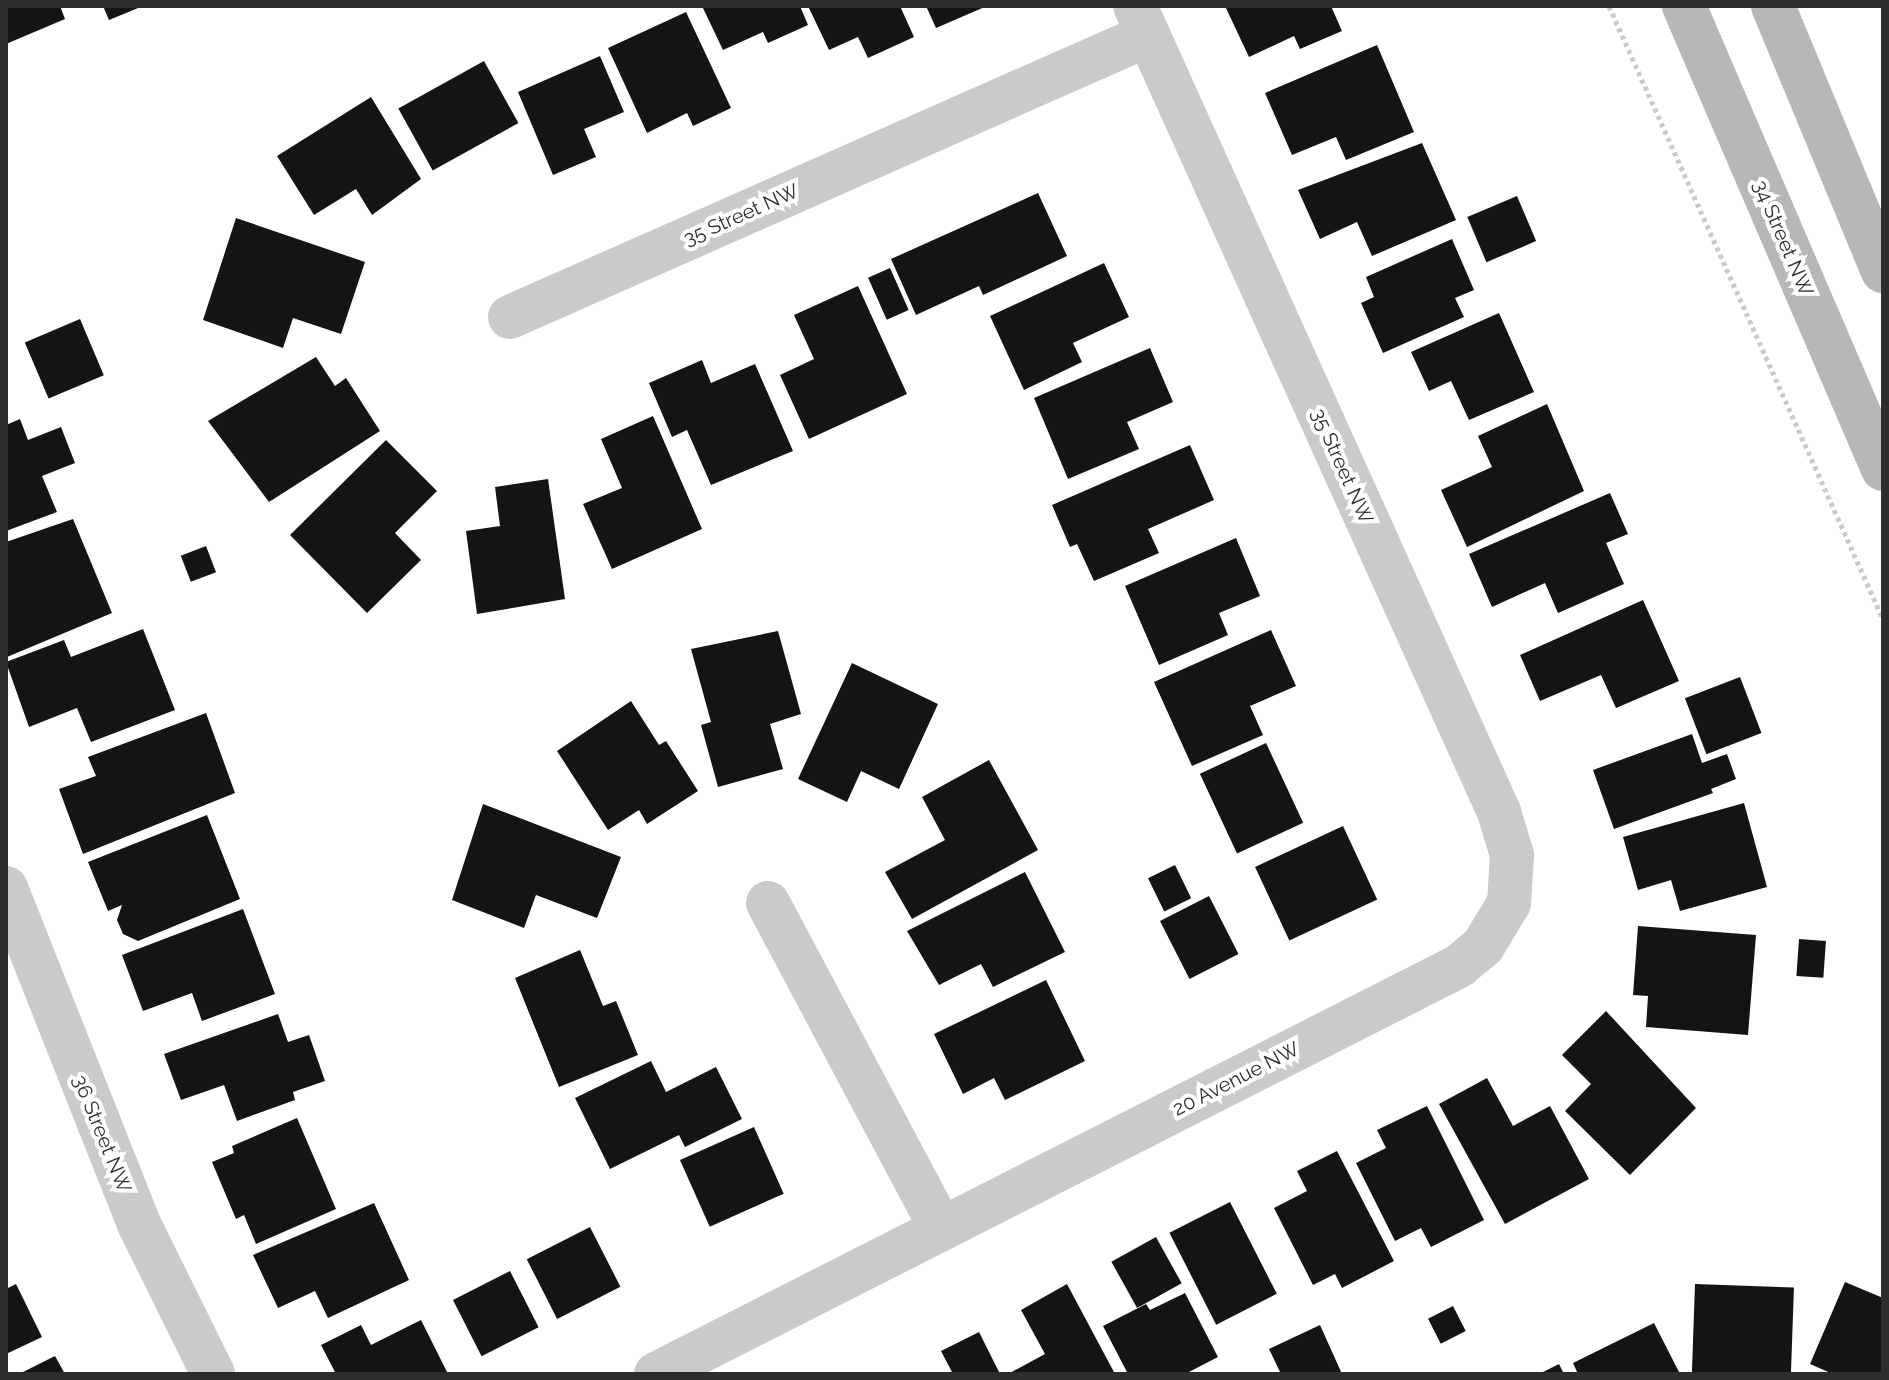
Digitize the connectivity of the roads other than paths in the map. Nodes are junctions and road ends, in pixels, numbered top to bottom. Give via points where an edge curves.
1 (1684, 6) edge
2 (1773, 6) edge
3 (1141, 21) edge
4 (1883, 271) edge
5 (510, 317) dead end
6 (1883, 469) edge
7 (6, 888) edge
8 (768, 903) dead end
9 (1509, 903) joint
10 (941, 1228) junction
11 (213, 1374) edge
12 (656, 1374) edge

1 - 6 main road, 34 Street NW
2 - 4 main road
3 - 5 street, 35 Street NW
3 - 9 street, 35 Street NW via 1499,812 1512,855
7 - 11 street, 36 Street NW via 139,1224
8 - 10 street
9 - 10 street, 20 Avenue NW via 1483,946 1459,966
10 - 12 street, 20 Avenue NW

